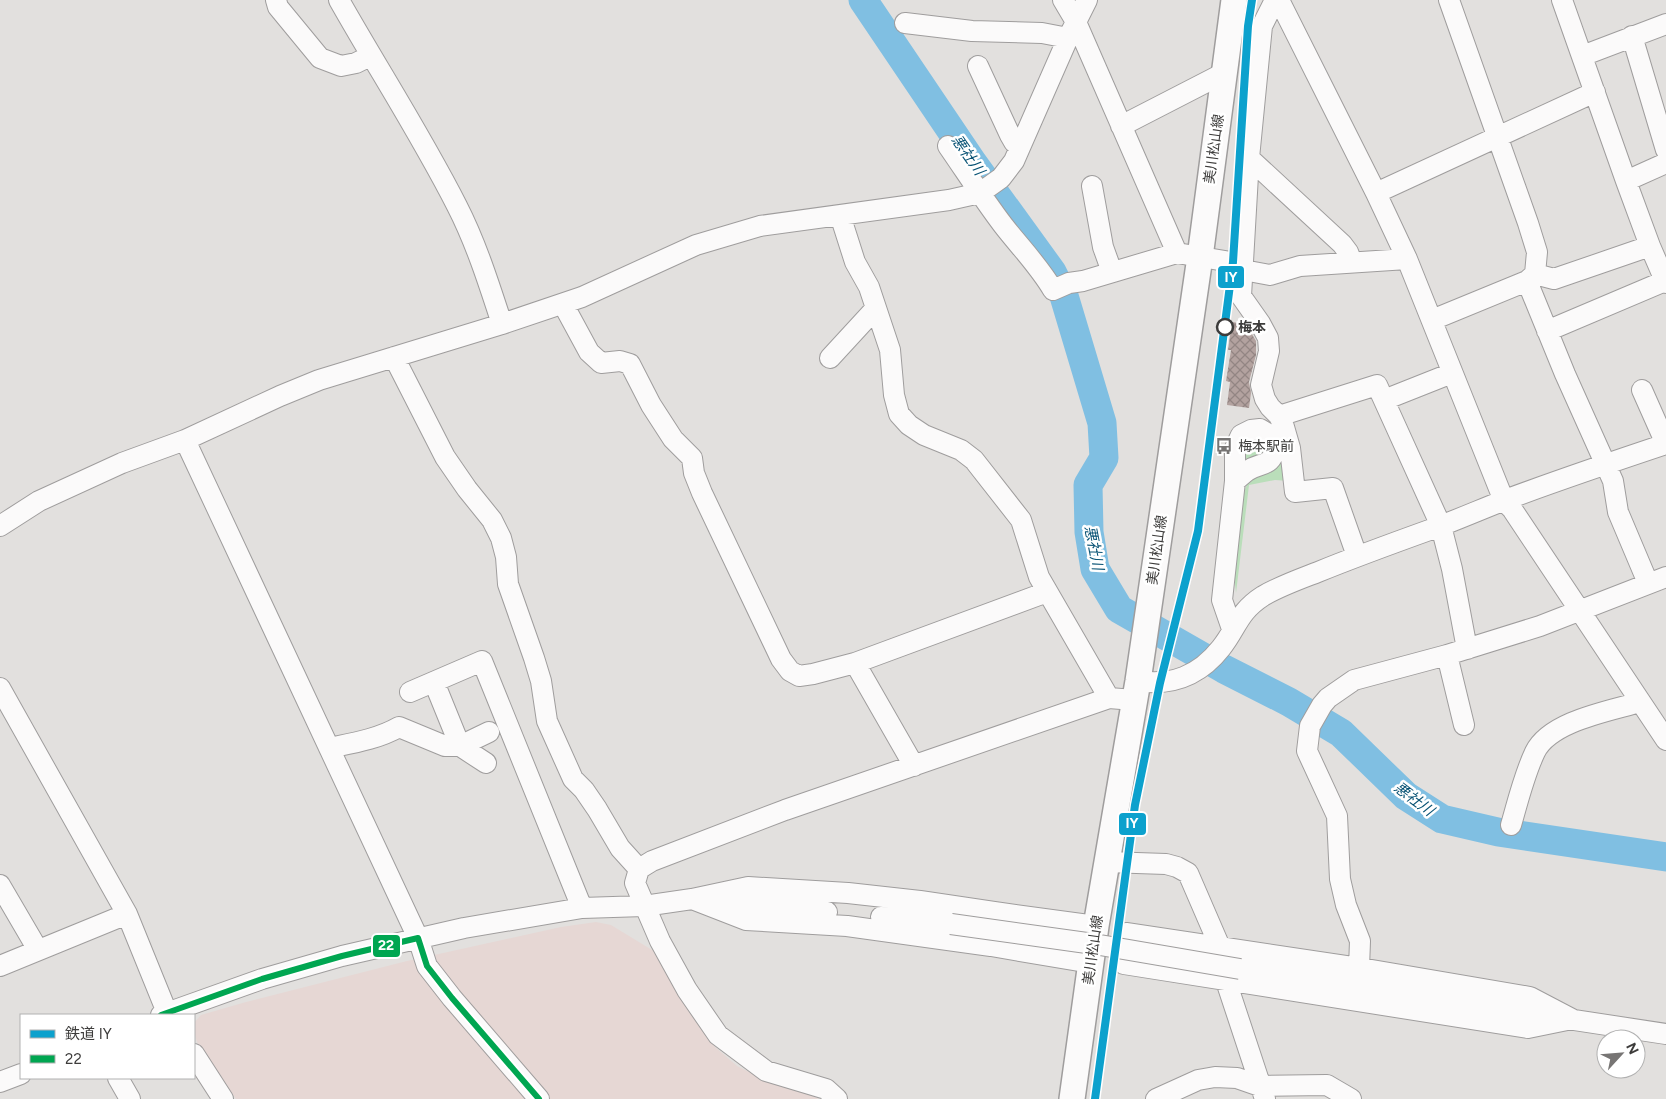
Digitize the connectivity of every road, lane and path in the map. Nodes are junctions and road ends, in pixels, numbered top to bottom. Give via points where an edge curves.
1 (276, 0) edge
2 (339, 0) edge
3 (1063, 0) edge
4 (1086, 0) edge
5 (1234, 0) edge
6 (1277, 0) edge
7 (1449, 0) edge
8 (1562, 0) edge
9 (905, 23) dead end
10 (1666, 24) edge
11 (1072, 30) junction
12 (1632, 36) junction
13 (370, 56) junction
14 (1582, 56) junction
15 (978, 66) dead end
16 (1224, 73) junction
17 (1595, 92) junction
18 (1121, 126) junction
19 (1499, 137) junction
20 (948, 146) dead end
21 (1020, 147) junction
22 (1666, 150) edge
23 (1249, 158) junction
24 (1666, 163) edge
25 (1626, 181) junction
26 (1092, 186) dead end
27 (982, 192) junction
28 (1376, 193) junction
29 (840, 215) junction
30 (1650, 246) junction
31 (1188, 255) junction
32 (1407, 259) junction
33 (1352, 262) junction
34 (1243, 267) junction
35 (1112, 272) junction
36 (1531, 278) junction
37 (1666, 282) edge
38 (563, 304) junction
39 (876, 308) junction
40 (1432, 320) junction
41 (502, 324) junction
42 (1548, 331) junction
43 (394, 357) junction
44 (830, 358) dead end
45 (1452, 373) junction
46 (1642, 390) dead end
47 (1384, 400) junction
48 (1279, 416) junction
49 (185, 440) junction
50 (1666, 444) edge
51 (1605, 464) junction
52 (1235, 482) dead end
53 (1504, 501) junction
54 (0, 526) edge
55 (1441, 526) junction
56 (1357, 556) junction
57 (1657, 580) edge
58 (1047, 592) junction
59 (1578, 610) junction
60 (1232, 629) junction
61 (1467, 649) junction
62 (1447, 655) junction
63 (855, 663) junction
64 (434, 682) junction
65 (0, 688) edge
66 (1136, 691) junction
67 (410, 692) dead end
68 (1109, 698) junction
69 (1640, 702) junction
70 (1464, 725) dead end
71 (490, 732) dead end
72 (1666, 740) edge
73 (460, 746) junction
74 (329, 748) junction
75 (486, 763) dead end
76 (914, 766) junction
77 (1511, 825) dead end
78 (1107, 862) junction
79 (639, 869) junction
80 (0, 885) edge
81 (692, 899) junction
82 (644, 906) junction
83 (582, 908) junction
84 (127, 914) junction
85 (1096, 926) junction
86 (1126, 933) dead end
87 (418, 938) junction
88 (1170, 940) junction
89 (1220, 947) junction
90 (38, 950) junction
91 (1091, 963) junction
92 (1124, 964) dead end
93 (0, 966) edge
94 (1359, 968) junction
95 (1165, 971) junction
96 (1233, 975) junction
97 (165, 1014) edge
98 (1572, 1019) junction
99 (1666, 1034) edge
100 (195, 1056) edge
101 (20, 1074) edge
102 (119, 1079) edge
103 (0, 1082) edge
104 (1263, 1093) edge
105 (535, 1096) edge
106 (1168, 1096) edge
107 (130, 1099) edge
108 (224, 1099) edge
109 (837, 1099) edge
110 (1072, 1099) edge
111 (1351, 1099) edge

1 - 13 street via 278,7 320,58 340,66
2 - 13 street
3 - 11 street
4 - 11 street
5 - 16 main road, 美川松山線
6 - 23 street via 1262,26
6 - 28 street
7 - 19 street
8 - 14 street
9 - 11 street via 972,31 1042,33
10 - 12 street
11 - 18 street
11 - 21 street
12 - 14 street
12 - 22 street
13 - 41 street via 458,208
14 - 17 street
15 - 21 street via 1010,135
16 - 18 street
16 - 31 main road, 美川松山線
17 - 19 street
17 - 25 street
18 - 31 street
19 - 28 street
19 - 36 street via 1536,252
20 - 27 street
21 - 27 street via 1001,178
23 - 33 street via 1342,244
23 - 34 street
24 - 25 street
25 - 30 street
26 - 35 street via 1103,247
27 - 29 street via 949,200
27 - 35 street via 1053,290
28 - 32 street
29 - 38 street via 760,226 696,245
29 - 39 street via 855,262
30 - 36 street via 1554,279
30 - 37 street
31 - 34 street
31 - 35 street
31 - 66 main road, 美川松山線
32 - 33 street
32 - 40 street
33 - 34 street via 1300,266 1270,275
34 - 48 street via 1241,296 1268,338 1269,351 1261,385 1270,408
36 - 40 street
36 - 42 street
37 - 42 street
38 - 41 street
38 - 63 street via 588,352 601,363 620,361 630,364 673,439 692,458 702,493 781,659 790,671 800,676
39 - 44 street
39 - 58 street via 890,350 899,414 924,435 961,450 989,477 1021,520
40 - 45 street
41 - 43 street
42 - 51 street
43 - 49 street via 319,380
43 - 79 street via 445,457 502,538 508,584 534,658 547,721 572,779 584,790 620,848
45 - 47 street
45 - 53 street
46 - 50 street
47 - 48 street via 1377,385
47 - 55 street
48 - 56 street via 1290,448 1295,492 1333,488
49 - 54 street via 39,501
49 - 74 street
50 - 51 street
51 - 53 street
51 - 57 street via 1613,481 1618,512
52 - 60 street via 1222,600
53 - 55 street
53 - 59 street
55 - 56 street
55 - 61 street
56 - 60 street via 1263,596 1241,615
57 - 59 street
58 - 63 street
58 - 68 street
59 - 61 street
59 - 69 street
60 - 66 street via 1221,648 1198,670 1184,678 1152,683
61 - 62 street
62 - 70 street
62 - 94 street via 1354,680 1328,698 1310,726 1307,751 1337,816 1340,879 1360,941
63 - 76 street
64 - 67 street
64 - 73 street
64 - 83 street via 482,661
65 - 84 street
66 - 68 street
66 - 78 main road, 美川松山線
68 - 76 street
69 - 72 street
69 - 77 street via 1572,723 1549,736 1536,750
71 - 73 street
73 - 74 street via 445,746 399,727 369,739
73 - 75 street
74 - 87 street
76 - 79 street via 776,814 652,861
78 - 85 main road, 美川松山線
78 - 89 street via 1166,864 1188,873
79 - 82 street via 635,883
80 - 90 street
81 - 82 street
81 - 85 street via 748,887 848,893
81 - 91 street via 746,920 848,926
81 - 96 street, bridge via 951,924 1094,944
82 - 83 street
82 - 109 street via 687,990 718,1035 766,1071 826,1089
83 - 87 street
84 - 90 street
84 - 97 street
85 - 91 main road, 美川松山線
86 - 88 street
87 - 97 street via 262,979
87 - 105 street via 427,966
88 - 89 street
88 - 95 street via 1156,949 1156,962
89 - 94 street
89 - 96 street
90 - 93 street
91 - 110 main road, 美川松山線
92 - 95 street
94 - 98 street via 1530,997
95 - 96 street
96 - 98 street
96 - 104 street
98 - 99 street
100 - 108 street
101 - 103 street
102 - 107 street
104 - 106 street via 1237,1078 1215,1077 1198,1080
104 - 111 street via 1327,1085

